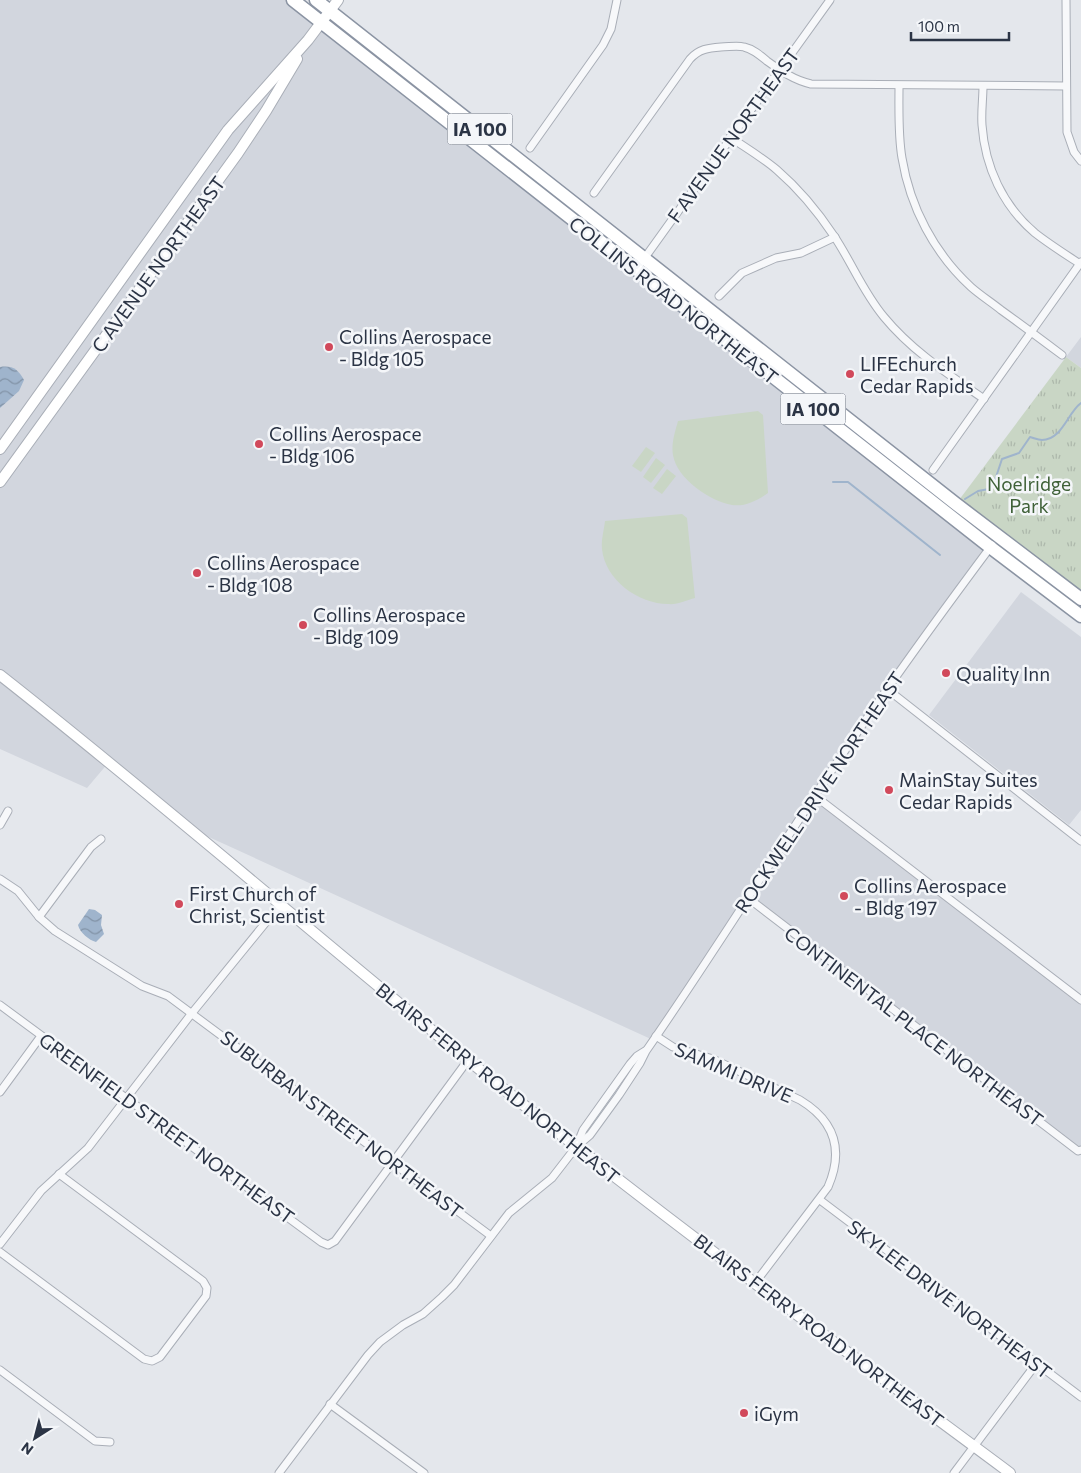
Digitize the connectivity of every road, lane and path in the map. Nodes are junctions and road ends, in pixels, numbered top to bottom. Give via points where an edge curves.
1 (293, 0) edge
2 (316, 0) edge
3 (338, 0) edge
4 (617, 0) edge
5 (830, 0) edge
6 (1066, 0) edge
7 (330, 11) junction
8 (321, 22) junction
9 (308, 40) junction
10 (779, 70) junction
11 (899, 86) junction
12 (983, 86) junction
13 (1066, 86) junction
14 (730, 137) junction
15 (530, 148) dead end
16 (1081, 161) edge
17 (594, 193) dead end
18 (835, 237) junction
19 (1080, 263) edge
20 (640, 265) junction
21 (719, 296) dead end
22 (1031, 332) junction
23 (1062, 355) dead end
24 (984, 399) junction
25 (0, 449) edge
26 (933, 470) dead end
27 (0, 482) edge
28 (998, 537) junction
29 (990, 547) junction
30 (1081, 599) edge
31 (1081, 616) edge
32 (0, 675) edge
33 (887, 689) junction
34 (815, 796) junction
35 (8, 811) dead end
36 (0, 825) edge
37 (101, 839) dead end
38 (1081, 841) edge
39 (0, 879) edge
40 (748, 898) junction
41 (280, 905) junction
42 (39, 917) junction
43 (1081, 1000) edge
44 (0, 1005) edge
45 (192, 1013) junction
46 (41, 1036) junction
47 (656, 1036) junction
48 (468, 1060) junction
49 (0, 1092) edge
50 (126, 1097) junction
51 (576, 1147) junction
52 (1081, 1150) edge
53 (393, 1162) junction
54 (59, 1174) junction
55 (820, 1200) junction
56 (491, 1236) junction
57 (0, 1244) edge
58 (0, 1252) edge
59 (755, 1283) junction
60 (1036, 1364) junction
61 (0, 1370) edge
62 (1081, 1397) edge
63 (330, 1404) junction
64 (110, 1442) dead end
65 (974, 1446) junction
66 (279, 1473) edge
67 (424, 1473) edge
68 (954, 1473) edge
69 (1010, 1473) edge

1 - 8 highway, COLLINS ROAD NORTHEAST / IA 100
2 - 7 highway, COLLINS ROAD NORTHEAST / IA 100
3 - 7 main road, C AVENUE NORTHEAST
4 - 15 street via 611,29 603,45
5 - 10 street, F AVENUE NORTHEAST
6 - 13 street
7 - 8 main road, C AVENUE NORTHEAST
7 - 20 highway, COLLINS ROAD NORTHEAST / IA 100
8 - 9 main road, C AVENUE NORTHEAST
8 - 20 highway, COLLINS ROAD NORTHEAST / IA 100
9 - 25 main road, C AVENUE NORTHEAST via 228,130
9 - 27 main road, C AVENUE NORTHEAST via 238,154
10 - 11 street via 799,82 811,84
10 - 14 street, F AVENUE NORTHEAST
10 - 17 street via 746,47 710,48 697,52
11 - 12 street
11 - 22 street via 901,156 913,202 923,225 945,260 972,288
12 - 13 street
12 - 19 street via 985,146 998,188 1020,219 1036,234
13 - 16 street via 1067,132
14 - 18 street via 793,185
14 - 20 street, F AVENUE NORTHEAST
18 - 21 street via 801,253 751,268
18 - 24 street via 865,292 902,337 922,356
19 - 22 street
20 - 28 highway, COLLINS ROAD NORTHEAST / IA 100
20 - 29 highway, COLLINS ROAD NORTHEAST / IA 100
22 - 23 street
22 - 24 street
24 - 26 street
28 - 29 street, ROCKWELL DRIVE NORTHEAST
28 - 30 highway, COLLINS ROAD NORTHEAST / IA 100
29 - 31 highway, COLLINS ROAD NORTHEAST / IA 100
29 - 33 street, ROCKWELL DRIVE NORTHEAST
32 - 41 main road, BLAIRS FERRY ROAD NORTHEAST
33 - 34 street, ROCKWELL DRIVE NORTHEAST
33 - 38 street
34 - 40 street, ROCKWELL DRIVE NORTHEAST
34 - 43 street
35 - 36 street
37 - 42 street via 91,847
39 - 42 street, SUBURBAN STREET NORTHEAST via 18,890
40 - 47 street, ROCKWELL DRIVE NORTHEAST
40 - 52 street, CONTINENTAL PLACE NORTHEAST via 1078,1151
41 - 45 street
41 - 48 main road, BLAIRS FERRY ROAD NORTHEAST
42 - 45 street, SUBURBAN STREET NORTHEAST via 142,986 165,993
44 - 46 street, GREENFIELD STREET NORTHEAST
45 - 50 street
45 - 53 street, SUBURBAN STREET NORTHEAST
46 - 49 street
46 - 50 street, GREENFIELD STREET NORTHEAST
47 - 51 street, ROCKWELL DRIVE NORTHEAST via 646,1051 630,1064 583,1130
47 - 55 street, SAMMI DRIVE via 673,1046 713,1059 814,1108 832,1132 837,1160 834,1174
48 - 51 main road, BLAIRS FERRY ROAD NORTHEAST
48 - 53 street
50 - 53 street, GREENFIELD STREET NORTHEAST via 328,1245 335,1241
50 - 54 street via 88,1148
51 - 56 street, ROCKWELL DRIVE NORTHEAST via 552,1178 509,1214
51 - 59 main road, BLAIRS FERRY ROAD NORTHEAST
53 - 56 street, SUBURBAN STREET NORTHEAST
54 - 57 street via 41,1191
54 - 58 street via 203,1281 207,1288 206,1296 184,1326 160,1357 152,1361 144,1358
55 - 59 street, SAMMI DRIVE
55 - 60 street, SKYLEE DRIVE NORTHEAST
56 - 63 street, ROCKWELL DRIVE NORTHEAST via 442,1298 380,1342
59 - 65 main road, BLAIRS FERRY ROAD NORTHEAST
60 - 62 street, SKYLEE DRIVE NORTHEAST
60 - 65 street
61 - 64 street via 95,1441
63 - 66 street, ROCKWELL DRIVE NORTHEAST
63 - 67 street
65 - 68 street
65 - 69 main road, BLAIRS FERRY ROAD NORTHEAST

